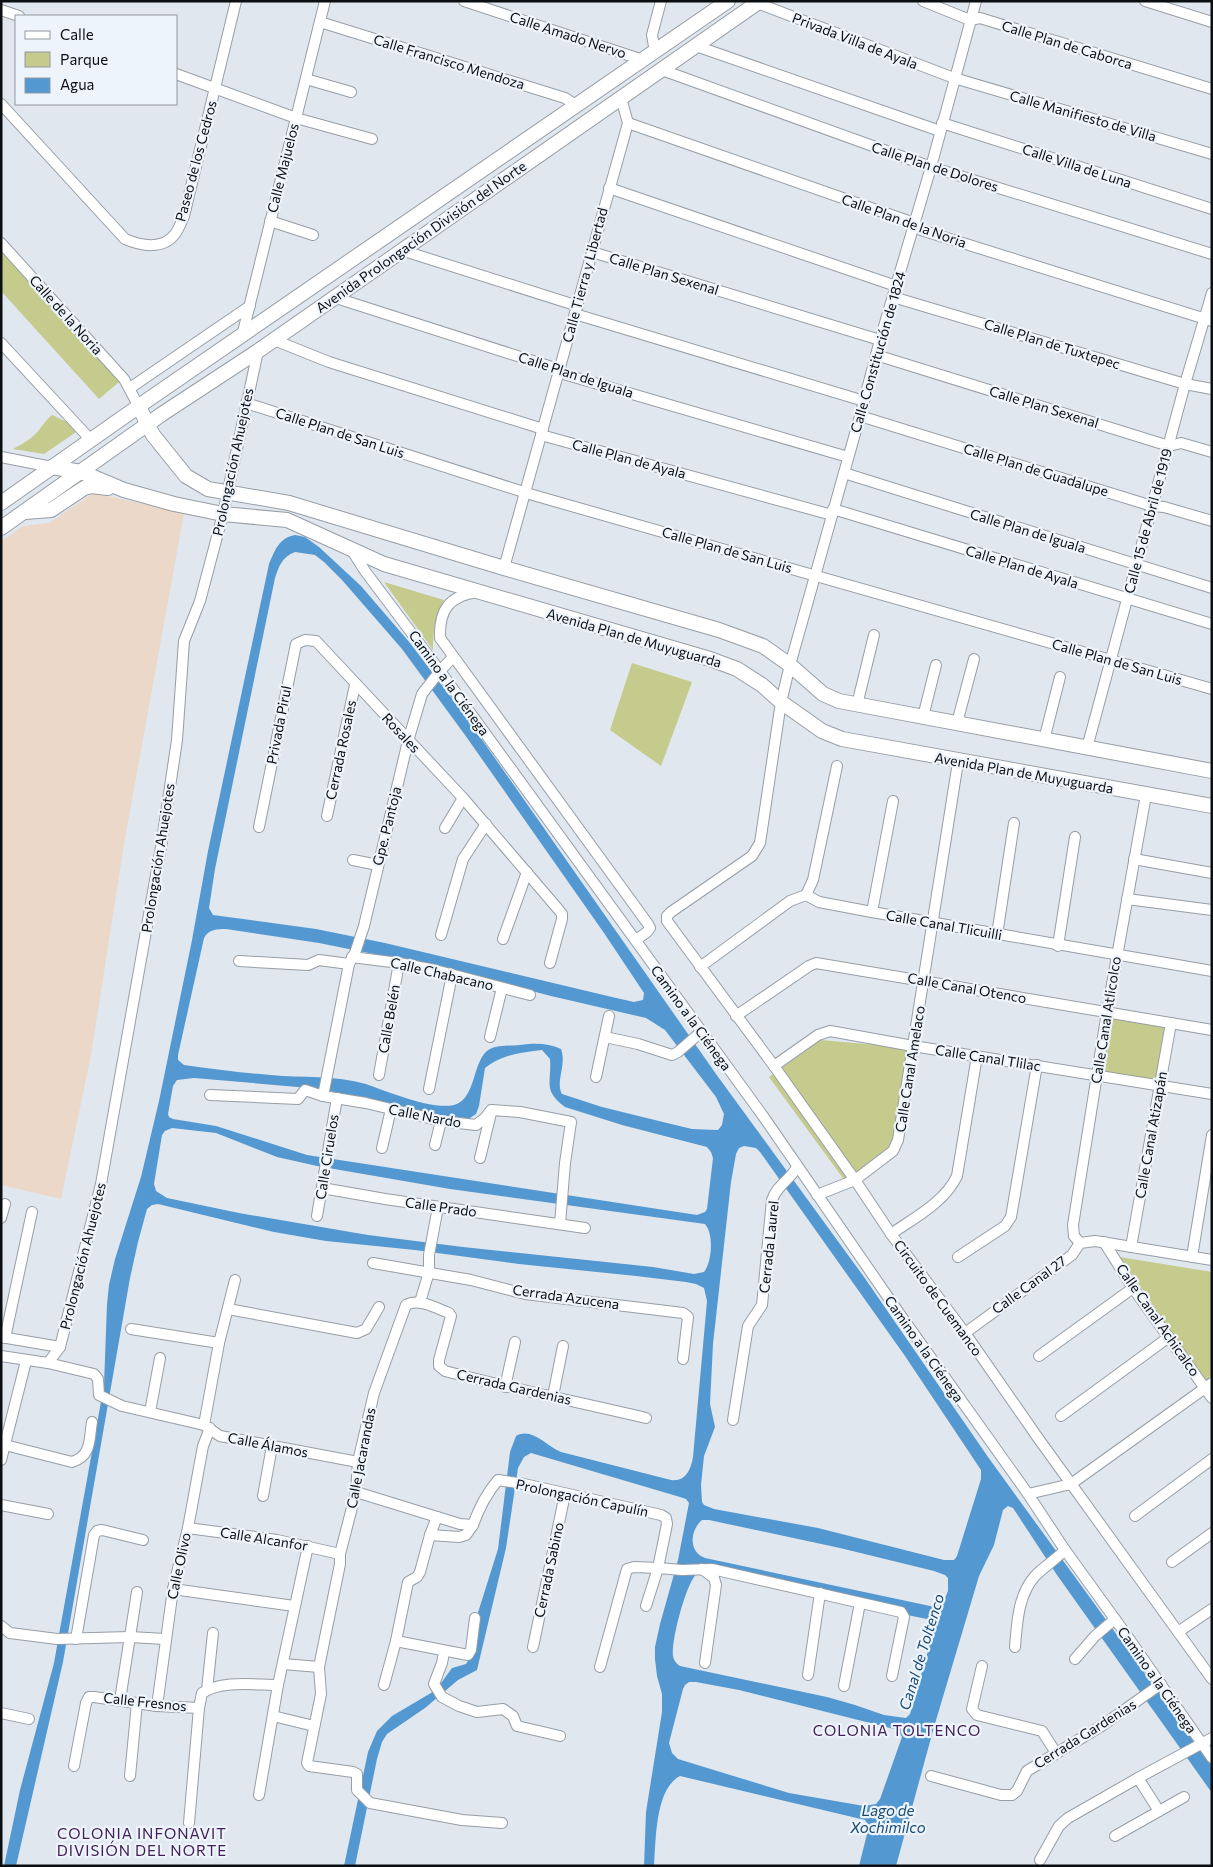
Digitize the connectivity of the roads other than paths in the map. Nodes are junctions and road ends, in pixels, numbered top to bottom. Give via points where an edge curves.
1 (235, 1) edge
2 (325, 1) edge
3 (464, 1) edge
4 (661, 1) edge
5 (728, 1) edge
6 (923, 1) edge
7 (976, 1) edge
8 (1145, 1) edge
9 (758, 2) edge
10 (1, 10) edge
11 (16, 15) edge
12 (970, 20) junction
13 (320, 22) junction
14 (1212, 22) edge
15 (696, 46) junction
16 (649, 56) junction
17 (662, 70) junction
18 (178, 75) edge
19 (954, 78) junction
20 (306, 79) junction
21 (215, 89) junction
22 (1212, 89) edge
23 (351, 92) dead end
24 (621, 98) junction
25 (1, 104) edge
26 (577, 106) junction
27 (296, 118) junction
28 (628, 123) junction
29 (941, 127) junction
30 (372, 139) dead end
31 (1212, 154) edge
32 (931, 167) junction
33 (609, 188) junction
34 (1212, 209) edge
35 (270, 222) junction
36 (914, 224) junction
37 (313, 235) dead end
38 (1, 243) edge
39 (401, 250) junction
40 (592, 252) junction
41 (1212, 254) edge
42 (896, 286) junction
43 (1212, 293) edge
44 (893, 297) junction
45 (333, 298) junction
46 (250, 306) junction
47 (577, 310) junction
48 (1208, 320) edge
49 (242, 336) junction
50 (274, 340) junction
51 (880, 340) junction
52 (1, 343) edge
53 (258, 351) junction
54 (876, 355) junction
55 (558, 369) junction
56 (1185, 384) junction
57 (130, 388) junction
58 (1212, 390) edge
59 (864, 401) junction
60 (246, 403) junction
61 (139, 407) junction
62 (860, 416) junction
63 (147, 424) junction
64 (542, 432) junction
65 (91, 440) junction
66 (1169, 446) junction
67 (1212, 452) edge
68 (1, 457) edge
69 (848, 457) junction
70 (52, 467) junction
71 (81, 472) junction
72 (844, 473) junction
73 (124, 490) junction
74 (525, 491) junction
75 (226, 493) junction
76 (1, 503) edge
77 (1152, 506) junction
78 (25, 512) junction
79 (832, 512) junction
80 (223, 514) junction
81 (1212, 521) edge
82 (1, 528) edge
83 (350, 548) junction
84 (1137, 565) junction
85 (504, 568) junction
86 (815, 575) junction
87 (1212, 588) edge
88 (478, 592) junction
89 (1127, 599) junction
90 (1212, 624) edge
91 (874, 634) dead end
92 (316, 641) joint
93 (453, 657) junction
94 (974, 659) dead end
95 (1111, 661) junction
96 (790, 665) junction
97 (936, 665) dead end
98 (440, 670) junction
99 (1060, 677) dead end
100 (356, 684) junction
101 (1212, 689) edge
102 (781, 702) junction
103 (857, 705) junction
104 (923, 717) junction
105 (957, 723) junction
106 (1044, 740) junction
107 (408, 741) junction
108 (1087, 748) junction
109 (958, 762) junction
110 (837, 766) dead end
111 (1212, 771) edge
112 (1146, 795) junction
113 (463, 798) junction
114 (892, 802) dead end
115 (1212, 806) edge
116 (327, 816) dead end
117 (1014, 823) dead end
118 (486, 824) junction
119 (259, 827) dead end
120 (445, 828) dead end
121 (1075, 836) dead end
122 (1134, 859) junction
123 (353, 860) dead end
124 (378, 865) junction
125 (527, 872) junction
126 (1212, 873) edge
127 (806, 895) junction
128 (1127, 899) junction
129 (1212, 910) edge
130 (872, 912) junction
131 (666, 916) joint
132 (934, 924) junction
133 (441, 935) dead end
134 (997, 935) junction
135 (503, 939) dead end
136 (636, 940) junction
137 (1058, 946) junction
138 (1117, 956) junction
139 (352, 958) junction
140 (239, 961) dead end
141 (399, 963) junction
142 (550, 963) dead end
143 (700, 966) junction
144 (1212, 971) edge
145 (452, 975) junction
146 (925, 980) junction
147 (502, 988) junction
148 (530, 995) dead end
149 (1107, 1012) junction
150 (609, 1016) dead end
151 (736, 1016) junction
152 (1172, 1023) junction
153 (1212, 1030) edge
154 (699, 1034) junction
155 (490, 1037) dead end
156 (605, 1037) junction
157 (913, 1046) junction
158 (977, 1056) junction
159 (1037, 1065) junction
160 (774, 1066) junction
161 (379, 1075) dead end
162 (1097, 1075) junction
163 (596, 1077) dead end
164 (1159, 1086) junction
165 (429, 1089) dead end
166 (323, 1094) junction
167 (1212, 1094) edge
168 (210, 1095) dead end
169 (337, 1098) junction
170 (391, 1109) junction
171 (491, 1110) junction
172 (441, 1121) junction
173 (1212, 1135) edge
174 (435, 1145) dead end
175 (382, 1148) dead end
176 (480, 1158) dead end
177 (795, 1171) junction
178 (855, 1180) junction
179 (322, 1188) junction
180 (816, 1195) junction
181 (5, 1204) dead end
182 (438, 1207) junction
183 (32, 1212) dead end
184 (317, 1216) dead end
185 (1, 1218) edge
186 (560, 1224) junction
187 (585, 1228) dead end
188 (891, 1234) junction
189 (1104, 1242) junction
190 (1080, 1243) junction
191 (1131, 1247) junction
192 (958, 1257) dead end
193 (1192, 1257) junction
194 (1212, 1260) edge
195 (373, 1263) dead end
196 (429, 1272) junction
197 (235, 1280) dead end
198 (1133, 1288) junction
199 (420, 1302) junction
200 (378, 1307) dead end
201 (228, 1309) junction
202 (131, 1329) dead end
203 (965, 1333) junction
204 (1169, 1337) junction
205 (3, 1338) edge
206 (219, 1342) junction
207 (515, 1342) dead end
208 (562, 1346) dead end
209 (60, 1347) junction
210 (1, 1356) edge
211 (1039, 1356) dead end
212 (160, 1358) dead end
213 (683, 1359) dead end
214 (26, 1361) junction
215 (48, 1363) junction
216 (1208, 1386) edge
217 (505, 1387) junction
218 (553, 1396) junction
219 (1212, 1398) edge
220 (150, 1412) junction
221 (1061, 1416) dead end
222 (646, 1418) dead end
223 (733, 1420) dead end
224 (92, 1422) dead end
225 (207, 1426) junction
226 (5, 1445) junction
227 (272, 1446) junction
228 (1212, 1458) edge
229 (1, 1460) edge
230 (358, 1462) junction
231 (1071, 1484) junction
232 (356, 1492) junction
233 (565, 1494) junction
234 (1028, 1494) junction
235 (263, 1496) dead end
236 (1, 1505) edge
237 (48, 1514) dead end
238 (1135, 1516) dead end
239 (437, 1517) junction
240 (473, 1525) junction
241 (188, 1528) junction
242 (1212, 1533) edge
243 (430, 1535) junction
244 (143, 1540) dead end
245 (308, 1546) junction
246 (1063, 1552) junction
247 (340, 1554) junction
248 (1172, 1562) dead end
249 (658, 1568) junction
250 (700, 1569) junction
251 (173, 1589) junction
252 (137, 1592) dead end
253 (820, 1593) junction
254 (860, 1603) junction
255 (294, 1606) junction
256 (646, 1606) dead end
257 (1212, 1609) edge
258 (475, 1618) dead end
259 (1112, 1621) junction
260 (1, 1626) edge
261 (1178, 1632) junction
262 (213, 1633) dead end
263 (130, 1637) junction
264 (166, 1638) junction
265 (74, 1640) junction
266 (396, 1641) junction
267 (533, 1647) dead end
268 (1015, 1647) dead end
269 (444, 1652) junction
270 (1075, 1659) dead end
271 (705, 1663) dead end
272 (283, 1664) junction
273 (982, 1666) dead end
274 (319, 1667) junction
275 (600, 1667) dead end
276 (808, 1675) dead end
277 (892, 1676) dead end
278 (1212, 1679) edge
279 (278, 1685) junction
280 (384, 1685) dead end
281 (1160, 1685) junction
282 (844, 1686) dead end
283 (206, 1690) junction
284 (120, 1700) junction
285 (137, 1703) junction
286 (157, 1706) junction
287 (199, 1708) junction
288 (1, 1713) edge
289 (273, 1716) junction
290 (29, 1720) dead end
291 (314, 1726) junction
292 (560, 1736) dead end
293 (1212, 1738) edge
294 (1200, 1745) junction
295 (1056, 1753) junction
296 (1212, 1758) edge
297 (74, 1766) dead end
298 (130, 1776) dead end
299 (930, 1776) dead end
300 (1138, 1778) junction
301 (259, 1795) dead end
302 (1184, 1797) dead end
303 (1159, 1811) junction
304 (189, 1823) dead end
305 (502, 1823) dead end
306 (1116, 1836) dead end
307 (1040, 1860) dead end

1 - 21 street, Paseo de los Cedros
2 - 13 street, Calle Majuelos
3 - 16 street, Calle Amado Nervo
4 - 16 street
5 - 16 main road, Avenida Prolongación División del Norte
6 - 12 street, Calle Plan de Caborca
7 - 12 street, Calle Constitución de 1824
8 - 14 street
9 - 15 main road, Avenida Prolongación División del Norte
9 - 19 street, Privada Villa de Ayala
10 - 11 street
12 - 19 street, Calle Constitución de 1824
12 - 22 street, Calle Plan de Caborca via 980,18
13 - 20 street, Calle Majuelos
13 - 26 street, Calle Francisco Mendoza via 564,98
15 - 17 main road, Avenida Prolongación División del Norte
15 - 29 street, Calle Villa de Luna
16 - 26 main road, Avenida Prolongación División del Norte
17 - 24 main road, Avenida Prolongación División del Norte
17 - 32 street, Calle Plan de Dolores
18 - 21 street
19 - 29 street, Calle Constitución de 1824
19 - 31 street, Calle Manifiesto de Villa
20 - 23 street
20 - 27 street, Calle Majuelos
21 - 25 street, Paseo de los Cedros via 184,216 175,235 161,243 146,246 125,239 112,227
21 - 27 street
24 - 28 street
24 - 39 main road, Avenida Prolongación División del Norte
26 - 49 main road, Avenida Prolongación División del Norte
27 - 30 street
27 - 35 street, Calle Majuelos
28 - 33 street, Calle Tierra y Libertad
28 - 36 street, Calle Plan de la Noria
29 - 32 street, Calle Constitución de 1824
29 - 34 street, Calle Villa de Luna
32 - 36 street, Calle Constitución de 1824
32 - 41 street, Calle Plan de Dolores
33 - 40 street, Calle Tierra y Libertad
33 - 42 street
35 - 37 street
35 - 46 street, Calle Majuelos
36 - 42 street, Calle Constitución de 1824
36 - 48 street, Calle Plan de la Noria via 920,230
38 - 57 street, Calle de la Noria
39 - 45 main road, Avenida Prolongación División del Norte
39 - 47 street
40 - 47 street, Calle Tierra y Libertad
40 - 51 street, Calle Plan Sexenal
42 - 44 street, Calle Constitución de 1824
43 - 48 street, Calle 15 de Abril de 1919
44 - 51 street, Calle Constitución de 1824
44 - 56 street, Calle Plan de Tuxtepec
45 - 50 main road, Avenida Prolongación División del Norte
45 - 55 street, Calle Plan de Iguala
46 - 49 street, Calle Majuelos
46 - 57 street
47 - 55 street, Calle Tierra y Libertad
47 - 59 street
48 - 56 street, Calle 15 de Abril de 1919
49 - 61 main road, Avenida Prolongación División del Norte
50 - 53 main road, Avenida Prolongación División del Norte
50 - 64 street, Calle Plan de Ayala via 330,362
51 - 54 street, Calle Constitución de 1824
52 - 65 street
53 - 60 street, Prolongación Ahuejotes
53 - 63 main road, Avenida Prolongación División del Norte
54 - 59 street, Calle Constitución de 1824
54 - 66 street, Calle Plan Sexenal
55 - 64 street, Calle Tierra y Libertad
55 - 69 street, Calle Plan de Iguala via 567,375
56 - 58 street, Calle Plan de Tuxtepec
56 - 66 street, Calle 15 de Abril de 1919
57 - 61 street, Calle de la Noria
59 - 62 street, Calle Constitución de 1824
60 - 74 street, Calle Plan de San Luis
60 - 75 street, Prolongación Ahuejotes
61 - 63 main road
61 - 65 main road, Avenida Prolongación División del Norte
62 - 69 street, Calle Constitución de 1824
62 - 77 street, Calle Plan de Guadalupe
63 - 71 main road, Avenida Prolongación División del Norte
63 - 75 main road via 186,476 208,489
64 - 74 street, Calle Tierra y Libertad
64 - 79 street, Calle Plan de Ayala
65 - 70 main road, Avenida Prolongación División del Norte
66 - 67 street, Calle Plan Sexenal via 1181,443
66 - 77 street, Calle 15 de Abril de 1919
68 - 70 street
69 - 72 street, Calle Constitución de 1824
70 - 71 main road, Avenida Plan de Muyuguarda
70 - 76 main road, Avenida Prolongación División del Norte
71 - 73 main road, Avenida Plan de Muyuguarda
71 - 78 main road, Avenida Prolongación División del Norte
72 - 79 street, Calle Constitución de 1824
72 - 84 street, Calle Plan de Iguala
73 - 78 main road via 91,486 51,510
73 - 80 main road, Avenida Plan de Muyuguarda
74 - 85 street, Calle Tierra y Libertad
74 - 86 street, Calle Plan de San Luis
75 - 80 street, Prolongación Ahuejotes
75 - 85 main road via 288,502
77 - 81 street, Calle Plan de Guadalupe
77 - 84 street, Calle 15 de Abril de 1919
78 - 82 main road, Avenida Prolongación División del Norte
79 - 86 street, Calle Constitución de 1824
79 - 89 street, Calle Plan de Ayala
80 - 83 main road, Avenida Plan de Muyuguarda via 286,520
80 - 209 street, Prolongación Ahuejotes via 200,601 184,641 177,740 161,847 103,1175
83 - 88 main road, Avenida Plan de Muyuguarda via 384,564
83 - 98 street, Camino a la Ciénega
84 - 87 street, Calle Plan de Iguala
84 - 89 street, Calle 15 de Abril de 1919
85 - 96 main road via 719,630 763,646
86 - 95 street, Calle Plan de San Luis
86 - 96 street, Calle Constitución de 1824
88 - 93 street, Camino a la Ciénega via 454,598 443,613 440,638
88 - 102 main road, Avenida Plan de Muyuguarda via 710,659 737,669
89 - 90 street, Calle Plan de Ayala
89 - 95 street, Calle 15 de Abril de 1919
91 - 103 street
92 - 100 street, Rosales
92 - 119 street, Privada Pirul via 305,640 296,644
93 - 98 street
93 - 136 street, Camino a la Ciénega via 648,924 650,928
94 - 105 street
95 - 101 street, Calle Plan de San Luis
95 - 108 street, Calle 15 de Abril de 1919
96 - 102 street, Calle Constitución de 1824
96 - 103 main road via 823,694
97 - 104 street
98 - 107 street, Gpe. Pantoja via 422,694
98 - 136 street, Camino a la Ciénega
99 - 106 street
100 - 107 street, Rosales
100 - 116 street, Cerrada Rosales
102 - 109 main road, Avenida Plan de Muyuguarda via 822,731 842,739
102 - 131 street, Calle Constitución de 1824 via 757,849 752,856
103 - 104 main road
104 - 105 main road
105 - 106 main road
106 - 108 main road
107 - 113 street, Rosales
107 - 124 street, Gpe. Pantoja
108 - 111 main road
109 - 112 main road, Avenida Plan de Muyuguarda
109 - 132 street, Calle Canal Amelaco
110 - 127 street via 813,880
112 - 115 main road, Avenida Plan de Muyuguarda
112 - 122 street, Calle Canal Atlicolco
113 - 118 street, Rosales
113 - 120 street
114 - 130 street
117 - 134 street
118 - 125 street, Rosales
118 - 133 street via 463,859
121 - 137 street
122 - 126 street
122 - 128 street, Calle Canal Atlicolco
123 - 124 street
124 - 139 street, Gpe. Pantoja via 361,936
125 - 135 street
125 - 142 street, Rosales via 562,914
127 - 130 street, Calle Canal Tlicuilli via 819,902
127 - 143 street via 790,901
128 - 129 street
128 - 138 street, Calle Canal Atlicolco
130 - 132 street, Calle Canal Tlicuilli
131 - 143 street, Circuito de Cuemanco
132 - 134 street, Calle Canal Tlicuilli
132 - 146 street, Calle Canal Amelaco
134 - 137 street, Calle Canal Tlicuilli
136 - 154 street, Camino a la Ciénega
137 - 138 street, Calle Canal Tlicuilli
138 - 144 street, Calle Canal Tlicuilli
138 - 149 street, Calle Canal Atlicolco
139 - 140 street, Calle Chabacano via 319,960 308,965
139 - 141 street, Calle Chabacano
139 - 166 street, Gpe. Pantoja
141 - 145 street, Calle Chabacano
141 - 161 street, Calle Belén
143 - 151 street, Circuito de Cuemanco
145 - 147 street, Calle Chabacano
145 - 165 street
146 - 149 street, Calle Canal Otenco
146 - 151 street, Calle Canal Otenco via 816,963
146 - 157 street, Calle Canal Amelaco
147 - 148 street, Calle Chabacano
147 - 155 street
149 - 152 street, Calle Canal Otenco
149 - 162 street, Calle Canal Atlicolco
150 - 156 street
151 - 160 street, Circuito de Cuemanco
152 - 153 street, Calle Canal Otenco
152 - 164 street, Calle Canal Atizapán
154 - 156 street via 672,1055
154 - 177 street, Camino a la Ciénega
156 - 163 street
157 - 158 street, Calle Canal Tlilac
157 - 160 street, Calle Canal Tlilac via 830,1031 818,1035
157 - 178 street, Calle Canal Amelaco via 898,1140 893,1151
158 - 159 street, Calle Canal Tlilac
158 - 188 street via 957,1176 944,1195
159 - 162 street, Calle Canal Tlilac
159 - 192 street via 1011,1217 1005,1226
160 - 178 street, Circuito de Cuemanco
162 - 164 street, Calle Canal Tlilac
162 - 190 street, Calle Canal Atlicolco via 1073,1226 1074,1236
164 - 167 street, Calle Canal Tlilac
164 - 191 street, Calle Canal Atizapán
166 - 168 street, Calle Nardo via 305,1090 298,1099
166 - 169 street, Calle Nardo
169 - 170 street, Calle Nardo
169 - 179 street, Calle Ciruelos
170 - 172 street, Calle Nardo
170 - 175 street
171 - 172 street, Calle Nardo via 476,1125
171 - 176 street
171 - 186 street via 571,1122 564,1163
172 - 174 street
173 - 193 street
177 - 180 street, Camino a la Ciénega
177 - 223 street, Cerrada Laurel via 775,1190 772,1200 762,1305 748,1326
178 - 180 street, Calle Canal Amelaco
178 - 188 street, Circuito de Cuemanco
179 - 182 street, Calle Prado
179 - 184 street, Calle Ciruelos
180 - 234 street, Camino a la Ciénega
181 - 185 street
182 - 186 street, Calle Prado
182 - 196 street
183 - 205 street
186 - 187 street, Calle Prado
188 - 203 street, Circuito de Cuemanco
189 - 190 street
189 - 191 street
189 - 198 street, Calle Canal Achicalco
190 - 203 street, Calle Canal 27 via 1072,1255
191 - 193 street
193 - 194 street
195 - 196 street, Cerrada Azucena
196 - 199 street
196 - 213 street, Cerrada Azucena via 525,1294 683,1313 688,1316
197 - 201 street
198 - 204 street, Calle Canal Achicalco
198 - 211 street
199 - 217 street, Cerrada Gardenias via 449,1312 451,1316 439,1366 445,1371
199 - 230 street, Calle Jacarandas via 412,1301 404,1310 374,1392
200 - 201 street via 366,1329 357,1333
201 - 206 street, Calle Olivo
202 - 206 street
203 - 231 street, Circuito de Cuemanco
204 - 216 street, Calle Canal Achicalco
204 - 221 street
205 - 209 street
206 - 225 street, Calle Olivo
207 - 217 street
208 - 218 street
209 - 215 street, Prolongación Ahuejotes
210 - 214 street
212 - 220 street
214 - 215 street
214 - 226 street
215 - 220 street, Calle Álamos via 94,1374 98,1379 99,1395 122,1406
216 - 219 street, Calle Canal Achicalco
216 - 231 street
217 - 218 street, Cerrada Gardenias
218 - 222 street, Cerrada Gardenias
220 - 225 street, Calle Álamos
224 - 226 street via 87,1453 80,1460 72,1462
225 - 227 street, Calle Álamos via 220,1436
225 - 241 street, Calle Olivo
226 - 229 street
227 - 230 street, Calle Álamos
227 - 235 street
228 - 238 street
230 - 232 street, Calle Jacarandas
231 - 234 street
231 - 261 street, Circuito de Cuemanco
232 - 239 street
232 - 247 street, Calle Jacarandas
233 - 240 street, Prolongación Capulín via 498,1480 489,1490
233 - 249 street, Prolongación Capulín via 666,1518
233 - 267 street, Cerrada Sabino
234 - 246 street, Camino a la Ciénega
236 - 237 street
239 - 240 street
239 - 243 street
240 - 243 street via 466,1535 459,1537
241 - 245 street, Calle Alcanfor
241 - 251 street, Calle Olivo
242 - 248 street
243 - 266 street via 420,1572 408,1582
244 - 265 street via 102,1530 94,1535
245 - 247 street, Calle Alcanfor
245 - 255 street
246 - 259 street, Camino a la Ciénega
246 - 268 street via 1035,1576 1020,1605
247 - 274 street, Calle Jacarandas
249 - 250 street
249 - 256 street
249 - 275 street via 627,1569
250 - 253 street
250 - 271 street via 714,1578 716,1585
251 - 255 street
251 - 264 street, Calle Olivo
252 - 263 street
253 - 254 street
253 - 276 street
254 - 277 street via 903,1614
254 - 282 street
255 - 272 street
257 - 261 street
258 - 269 street via 468,1655
259 - 270 street
259 - 281 street, Camino a la Ciénega
260 - 265 street via 10,1633
261 - 278 street, Circuito de Cuemanco
262 - 283 street
263 - 264 street
263 - 265 street
263 - 284 street
264 - 286 street, Calle Olivo
266 - 269 street
266 - 280 street
269 - 292 street via 434,1684 442,1697 478,1712 503,1709 513,1716 517,1726
272 - 274 street
272 - 279 street
273 - 295 street via 973,1713 1042,1731
274 - 291 street, Calle Jacarandas via 321,1694
279 - 283 street, Calle Fresnos via 232,1685
279 - 289 street
281 - 294 street, Camino a la Ciénega
281 - 295 street, Cerrada Gardenias
283 - 287 street, Calle Fresnos via 202,1693
284 - 285 street, Calle Fresnos
284 - 297 street, Calle Fresnos via 89,1698
285 - 286 street, Calle Fresnos
285 - 298 street
286 - 287 street, Calle Fresnos
287 - 304 street
288 - 290 street
289 - 291 street
289 - 301 street
291 - 305 street, Calle Jacarandas via 309,1766 357,1774 357,1790 370,1803 462,1820
293 - 294 street
294 - 296 street, Camino a la Ciénega
294 - 300 street
295 - 299 street, Cerrada Gardenias via 1027,1771 1018,1791 1012,1795
300 - 303 street
300 - 307 street via 1068,1818 1059,1826
302 - 303 street
303 - 306 street

